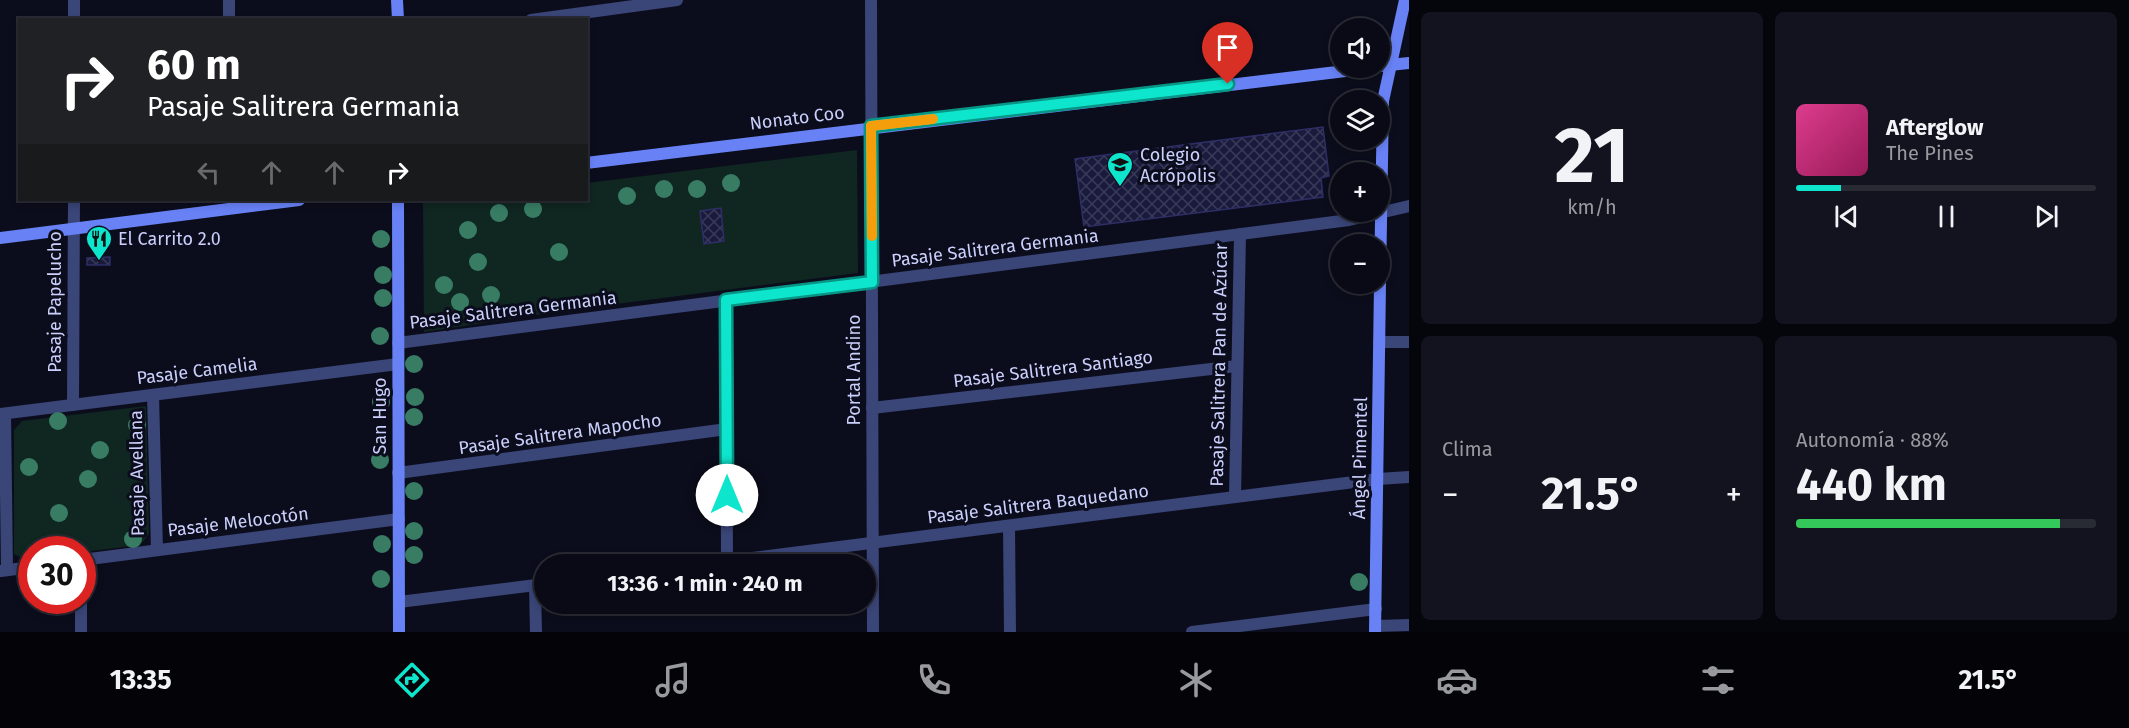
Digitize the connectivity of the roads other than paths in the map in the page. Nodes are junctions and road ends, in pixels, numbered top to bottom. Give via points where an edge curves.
1 (74, 0) edge
2 (229, 0) edge
3 (398, 0) edge
4 (677, 0) edge
5 (871, 0) edge
6 (1405, 0) edge
7 (641, 2) edge
8 (74, 18) edge
9 (229, 18) edge
10 (398, 18) edge
11 (543, 18) edge
12 (1390, 50) edge
13 (1409, 63) edge
14 (1390, 65) edge
15 (1330, 73) edge
16 (1384, 78) edge
17 (871, 126) junction
18 (1382, 162) edge
19 (588, 163) edge
20 (74, 201) edge
21 (282, 201) edge
22 (398, 201) edge
23 (230, 204) edge
24 (1409, 206) edge
25 (1390, 210) edge
26 (1333, 222) edge
27 (74, 228) junction
28 (1240, 234) junction
29 (0, 238) edge
30 (872, 282) junction
31 (1380, 294) edge
32 (726, 300) junction
33 (1379, 342) junction
34 (1409, 342) edge
35 (398, 343) junction
36 (398, 364) junction
37 (1237, 366) junction
38 (153, 395) junction
39 (73, 405) junction
40 (872, 408) junction
41 (3, 414) edge
42 (726, 429) junction
43 (398, 472) junction
44 (1409, 477) edge
45 (1378, 479) junction
46 (1235, 497) junction
47 (399, 519) junction
48 (1009, 526) junction
49 (873, 543) junction
50 (158, 550) junction
51 (727, 554) edge
52 (784, 554) edge
53 (96, 558) edge
54 (18, 568) edge
55 (3, 570) edge
56 (534, 586) edge
57 (399, 602) junction
58 (1376, 609) junction
59 (81, 614) edge
60 (538, 614) edge
61 (1409, 625) edge
62 (1376, 629) edge
63 (81, 632) edge
64 (399, 632) edge
65 (536, 632) edge
66 (873, 632) edge
67 (1010, 632) edge
68 (1192, 632) edge

1 - 8 street
2 - 9 street
3 - 10 street
4 - 7 street
5 - 17 street, Portal Andino
6 - 12 street, Ángel Pimentel
7 - 11 street
13 - 14 street
15 - 17 street, Nonato Coo
16 - 18 street, Ángel Pimentel
17 - 19 street, Nonato Coo
17 - 30 street, Portal Andino
20 - 27 street, Pasaje Papelucho
21 - 23 street
22 - 35 street, San Hugo
23 - 27 street
24 - 25 street, Pasaje Salitrera Germania
26 - 28 street, Pasaje Salitrera Germania
27 - 29 street
27 - 39 street, Pasaje Papelucho
28 - 30 street, Pasaje Salitrera Germania
28 - 37 street, Pasaje Salitrera Pan de Azúcar
30 - 32 street, Pasaje Salitrera Germania
30 - 40 street, Portal Andino
31 - 33 street, Ángel Pimentel
32 - 35 street, Pasaje Salitrera Germania
32 - 42 street
33 - 34 street
33 - 45 street, Ángel Pimentel
35 - 36 street, San Hugo
36 - 38 street, Pasaje Camelia
36 - 43 street, San Hugo
37 - 40 street, Pasaje Salitrera Santiago
37 - 46 street, Pasaje Salitrera Pan de Azúcar
38 - 39 street, Pasaje Camelia
38 - 50 street, Pasaje Avellana
39 - 41 street, Pasaje Camelia
40 - 49 street, Portal Andino
41 - 55 street
42 - 43 street, Pasaje Salitrera Mapocho
42 - 51 street
43 - 47 street, San Hugo
44 - 45 street, Pasaje Salitrera Baquedano
45 - 46 street, Pasaje Salitrera Baquedano
45 - 58 street, Ángel Pimentel
46 - 48 street, Pasaje Salitrera Baquedano
47 - 50 street, Pasaje Melocotón
47 - 57 street, San Hugo
48 - 49 street, Pasaje Salitrera Baquedano
48 - 67 street
49 - 52 street, Pasaje Salitrera Baquedano
49 - 66 street, Portal Andino
50 - 53 street, Pasaje Melocotón
54 - 55 street
56 - 57 street
57 - 64 street, San Hugo
58 - 62 street, Ángel Pimentel
58 - 68 street
59 - 63 street
60 - 65 street
61 - 62 street

